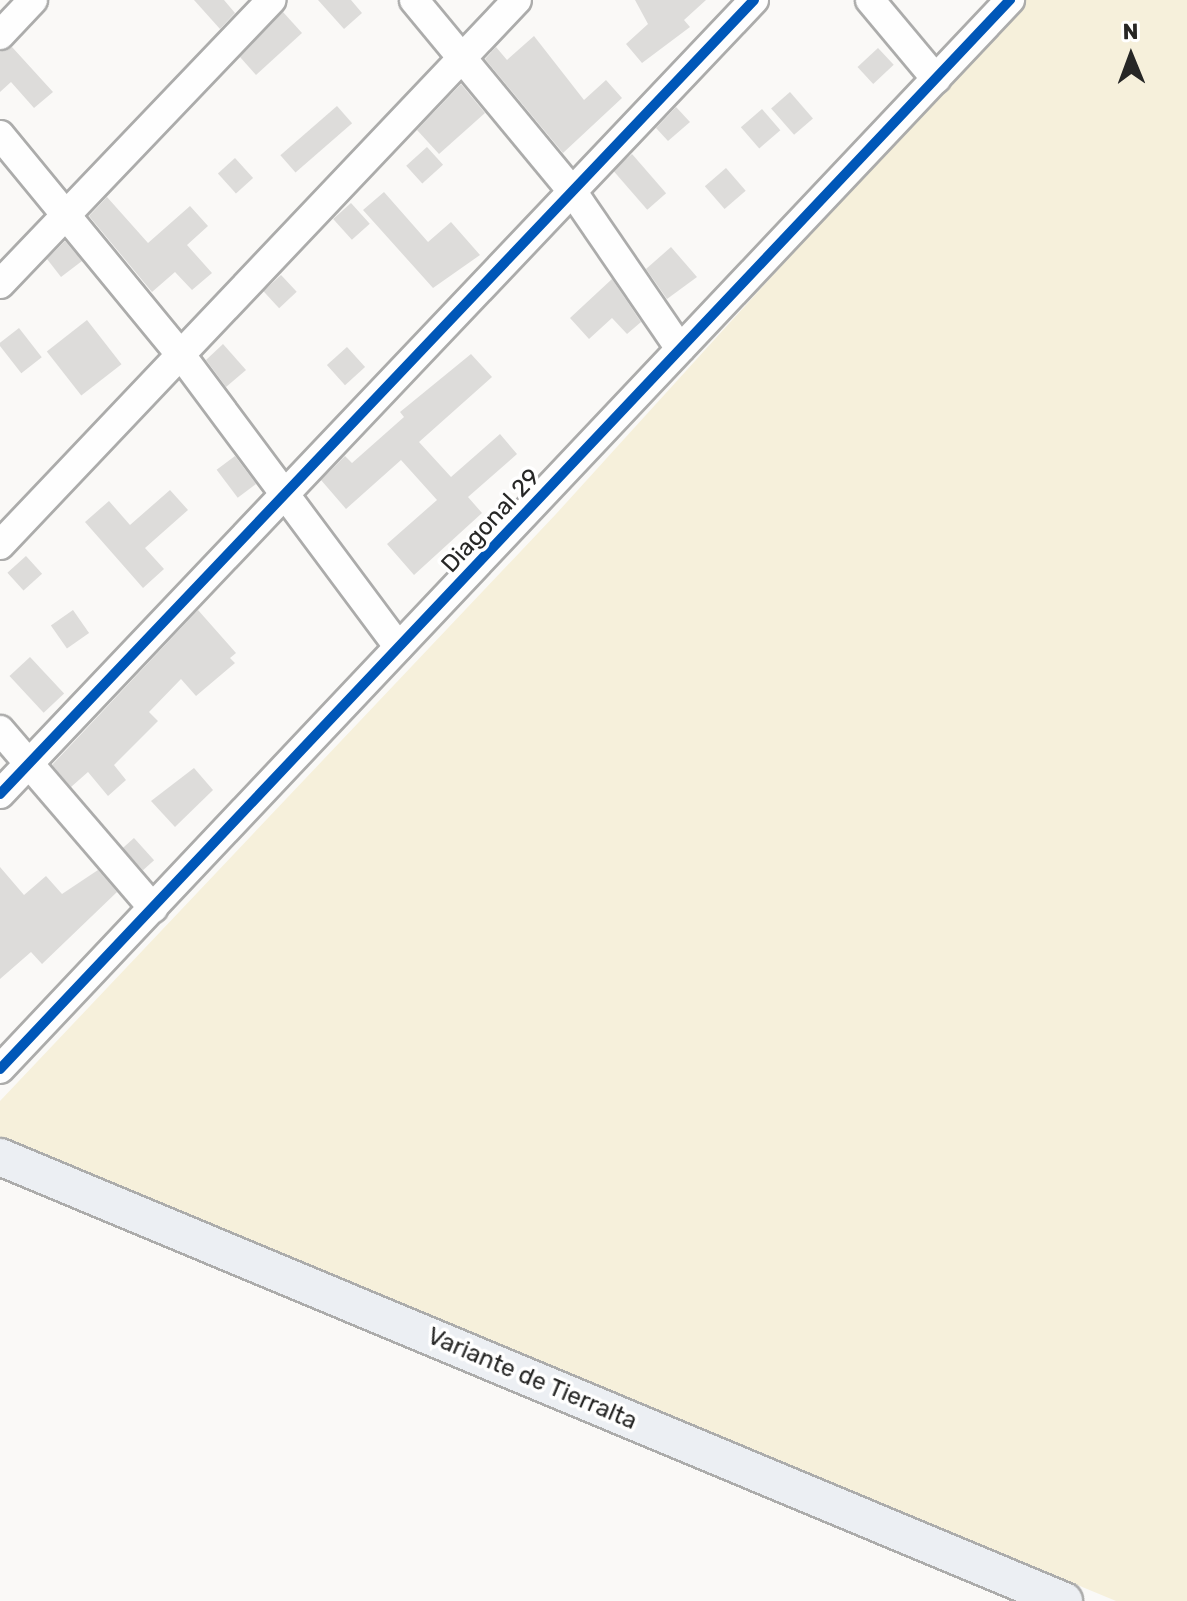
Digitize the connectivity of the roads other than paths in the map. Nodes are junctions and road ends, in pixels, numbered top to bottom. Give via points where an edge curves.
1 (33, 0) edge
2 (271, 0) edge
3 (414, 0) edge
4 (517, 0) edge
5 (754, 0) edge
6 (870, 0) edge
7 (1010, 0) edge
8 (0, 35) edge
9 (460, 60) junction
10 (936, 79) junction
11 (0, 135) edge
12 (572, 191) junction
13 (62, 217) junction
14 (0, 284) edge
15 (680, 349) junction
16 (181, 355) junction
17 (286, 491) junction
18 (0, 545) edge
19 (399, 647) junction
20 (0, 730) edge
21 (30, 763) junction
22 (0, 794) edge
23 (153, 908) junction
24 (0, 1069) edge
25 (0, 1157) edge
26 (1064, 1601) edge

1 - 8 street
2 - 13 street
3 - 9 street
4 - 9 street
5 - 12 street
6 - 10 street
7 - 10 street, Diagonal 29
9 - 12 street
9 - 16 street
10 - 15 street, Diagonal 29
11 - 13 street
12 - 15 street
12 - 17 street
13 - 14 street
13 - 16 street
15 - 19 street, Diagonal 29
16 - 17 street
16 - 18 street
17 - 19 street
17 - 21 street
19 - 23 street, Diagonal 29
20 - 21 street
21 - 22 street
21 - 23 street
23 - 24 street, Diagonal 29
25 - 26 main road, Variante de Tierralta

